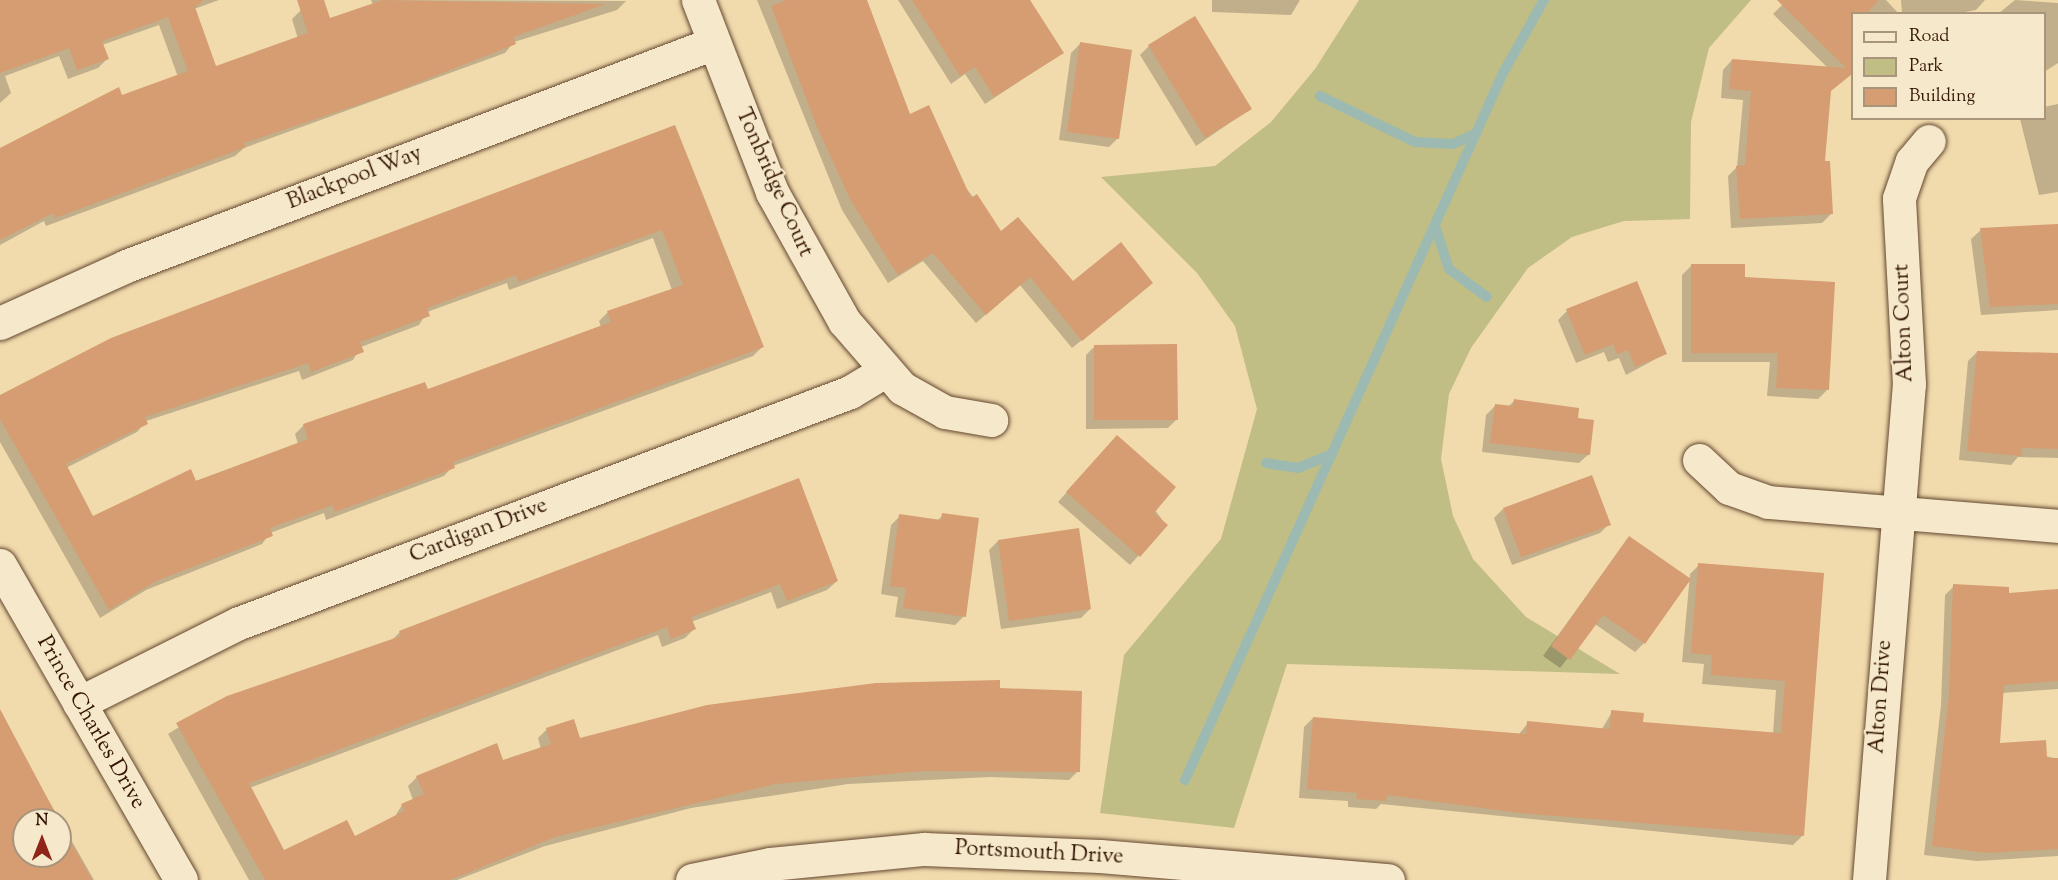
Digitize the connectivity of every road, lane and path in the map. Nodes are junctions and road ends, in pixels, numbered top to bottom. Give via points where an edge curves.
1 (698, 0) edge
2 (714, 43) junction
3 (1929, 141) dead end
4 (0, 323) edge
5 (883, 372) junction
6 (991, 420) dead end
7 (1699, 460) dead end
8 (1895, 514) junction
9 (2058, 526) edge
10 (0, 565) edge
11 (79, 703) junction
12 (181, 880) edge
13 (692, 880) edge
14 (1388, 880) edge
15 (1869, 880) edge

1 - 2 street, Tonbridge Court
2 - 4 street, Blackpool Way via 126,266
2 - 5 street, Tonbridge Court via 788,226 844,321
3 - 8 street, Alton Court via 1912,161 1899,198 1909,384
5 - 6 street, Tonbridge Court via 945,412
5 - 11 street, Cardigan Drive via 850,393 239,623
7 - 8 street via 1721,482 1747,496
8 - 9 street
8 - 15 street, Alton Drive
10 - 11 street, Prince Charles Drive
11 - 12 street, Prince Charles Drive
13 - 14 street, Portsmouth Drive via 770,864 924,849 1100,856

